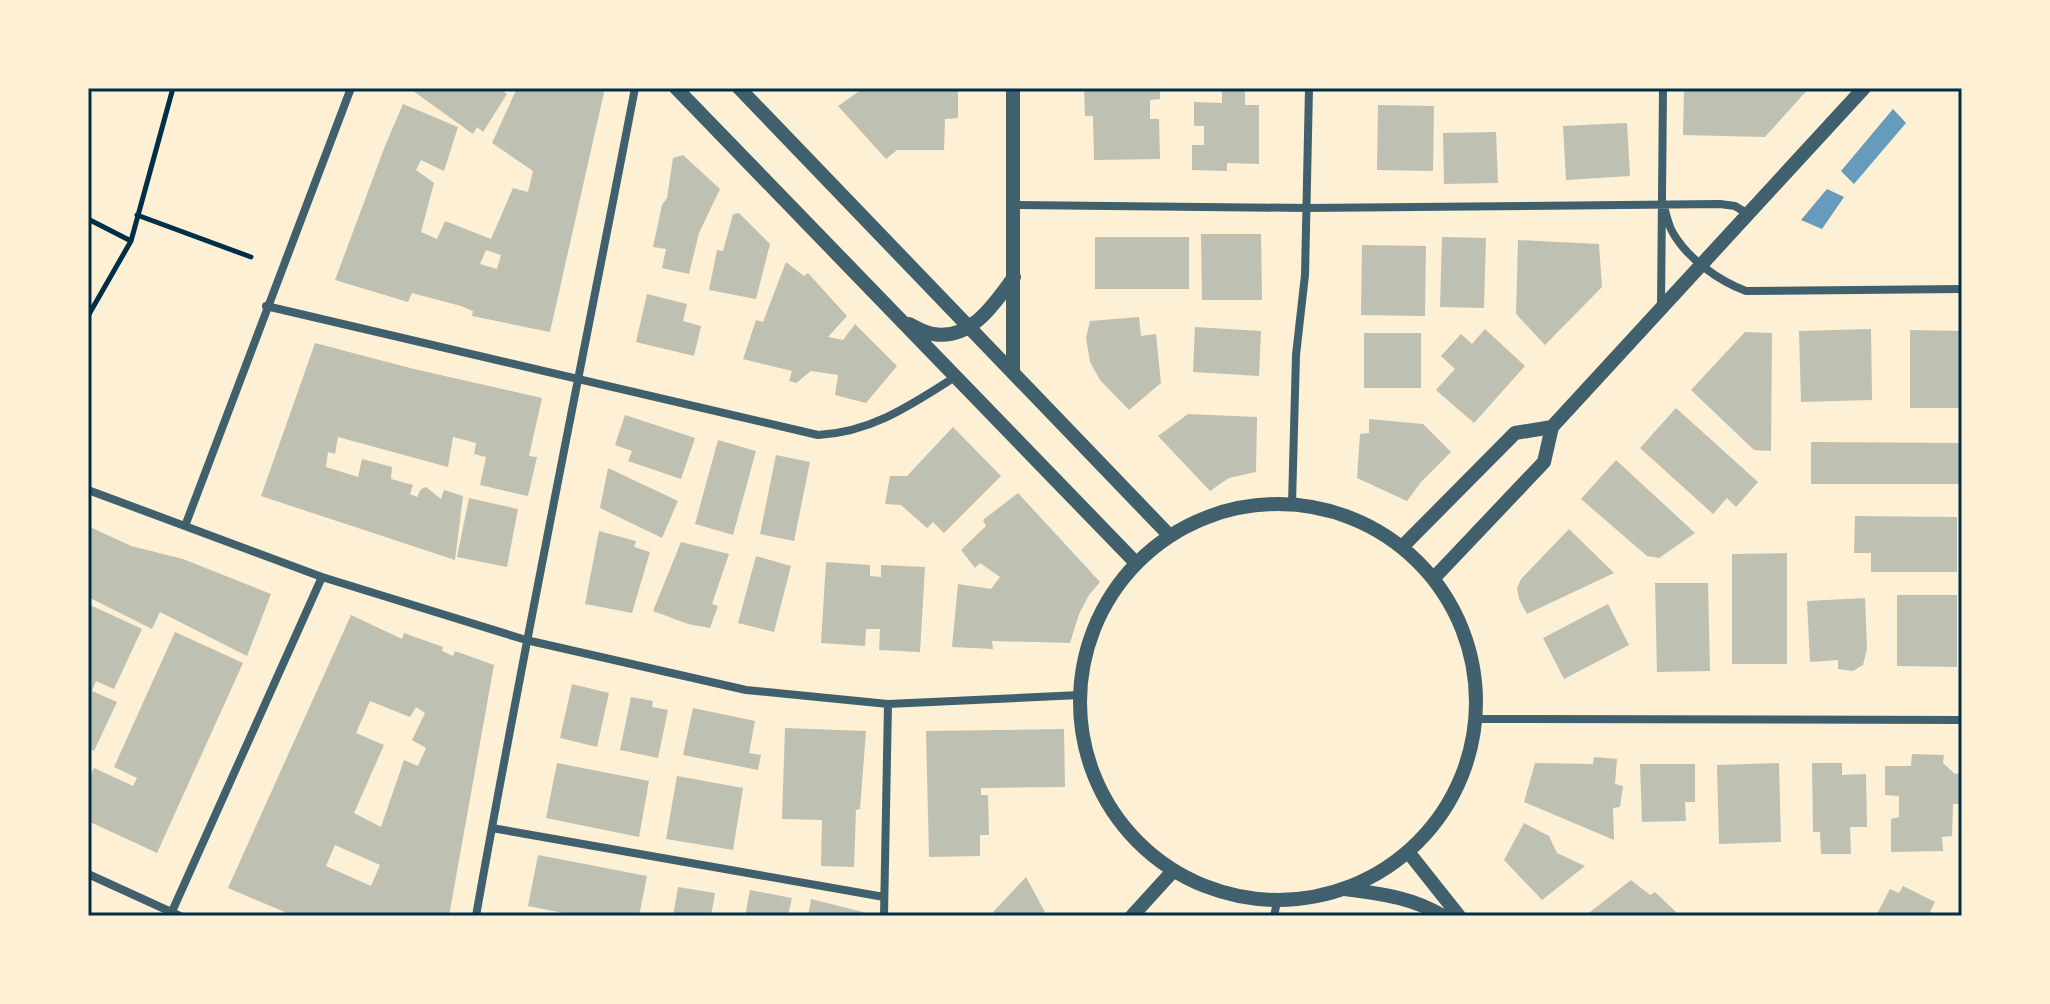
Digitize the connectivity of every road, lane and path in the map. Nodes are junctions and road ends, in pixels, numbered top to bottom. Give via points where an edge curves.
1 (173, 88) edge
2 (351, 88) edge
3 (635, 88) edge
4 (676, 88) edge
5 (739, 88) edge
6 (1013, 88) edge
7 (1309, 88) edge
8 (1663, 88) edge
9 (1864, 88) edge
10 (1663, 203) junction
11 (1013, 205) junction
12 (1307, 208) junction
13 (1748, 214) junction
14 (137, 215) junction
15 (88, 219) edge
16 (131, 241) junction
17 (251, 257) dead end
18 (1702, 264) junction
19 (1014, 277) junction
20 (1962, 289) edge
21 (266, 306) junction
22 (1661, 308) junction
23 (88, 316) edge
24 (900, 320) junction
25 (970, 328) junction
26 (1013, 371) junction
27 (955, 377) junction
28 (579, 380) junction
29 (1552, 427) junction
30 (88, 490) edge
31 (1292, 504) junction
32 (185, 526) junction
33 (1169, 535) junction
34 (1403, 546) junction
35 (1136, 563) junction
36 (322, 577) junction
37 (1433, 579) junction
38 (526, 640) junction
39 (1080, 695) junction
40 (888, 704) junction
41 (1477, 719) junction
42 (1962, 720) edge
43 (492, 828) junction
44 (1409, 853) junction
45 (1173, 871) junction
46 (88, 874) edge
47 (1345, 889) junction
48 (884, 897) junction
49 (1275, 909) edge
50 (174, 915) edge
51 (476, 916) edge
52 (884, 916) edge
53 (1132, 916) edge
54 (1443, 916) edge
55 (1459, 916) edge

1 - 14 path
2 - 21 street
3 - 28 street
4 - 24 street
5 - 25 street
6 - 11 street
7 - 12 street
8 - 10 street
9 - 13 street
10 - 12 street
10 - 13 street via 1720,204
10 - 18 street via 1673,233
10 - 22 street
11 - 12 street
11 - 19 street
12 - 31 street
13 - 18 street
14 - 16 path
14 - 17 path
15 - 16 path
16 - 23 path
18 - 20 street via 1746,291
18 - 22 street
19 - 25 street
19 - 26 street
21 - 28 street
21 - 32 street
22 - 29 street
24 - 25 street via 932,334
24 - 27 street
25 - 26 street
26 - 33 street
27 - 28 street via 892,417 842,434 818,435
27 - 35 street
28 - 38 street
29 - 34 street via 1515,433
29 - 37 street via 1544,462
30 - 32 street
31 - 33 street via 1228,509
31 - 34 street via 1343,514
32 - 36 street
33 - 35 street
34 - 37 street
35 - 39 street via 1107,602 1087,647
36 - 38 street
36 - 50 street
37 - 41 street via 1457,616 1474,666
38 - 40 street via 746,690
38 - 43 street
39 - 40 street
39 - 45 street via 1085,747 1103,796 1133,838
40 - 48 street
41 - 42 street
41 - 44 street via 1461,781 1443,815
43 - 48 street
43 - 51 street
44 - 47 street
44 - 55 street
45 - 49 street via 1223,894
45 - 53 street
46 - 50 street
47 - 49 street
47 - 54 street via 1398,896
48 - 52 street

